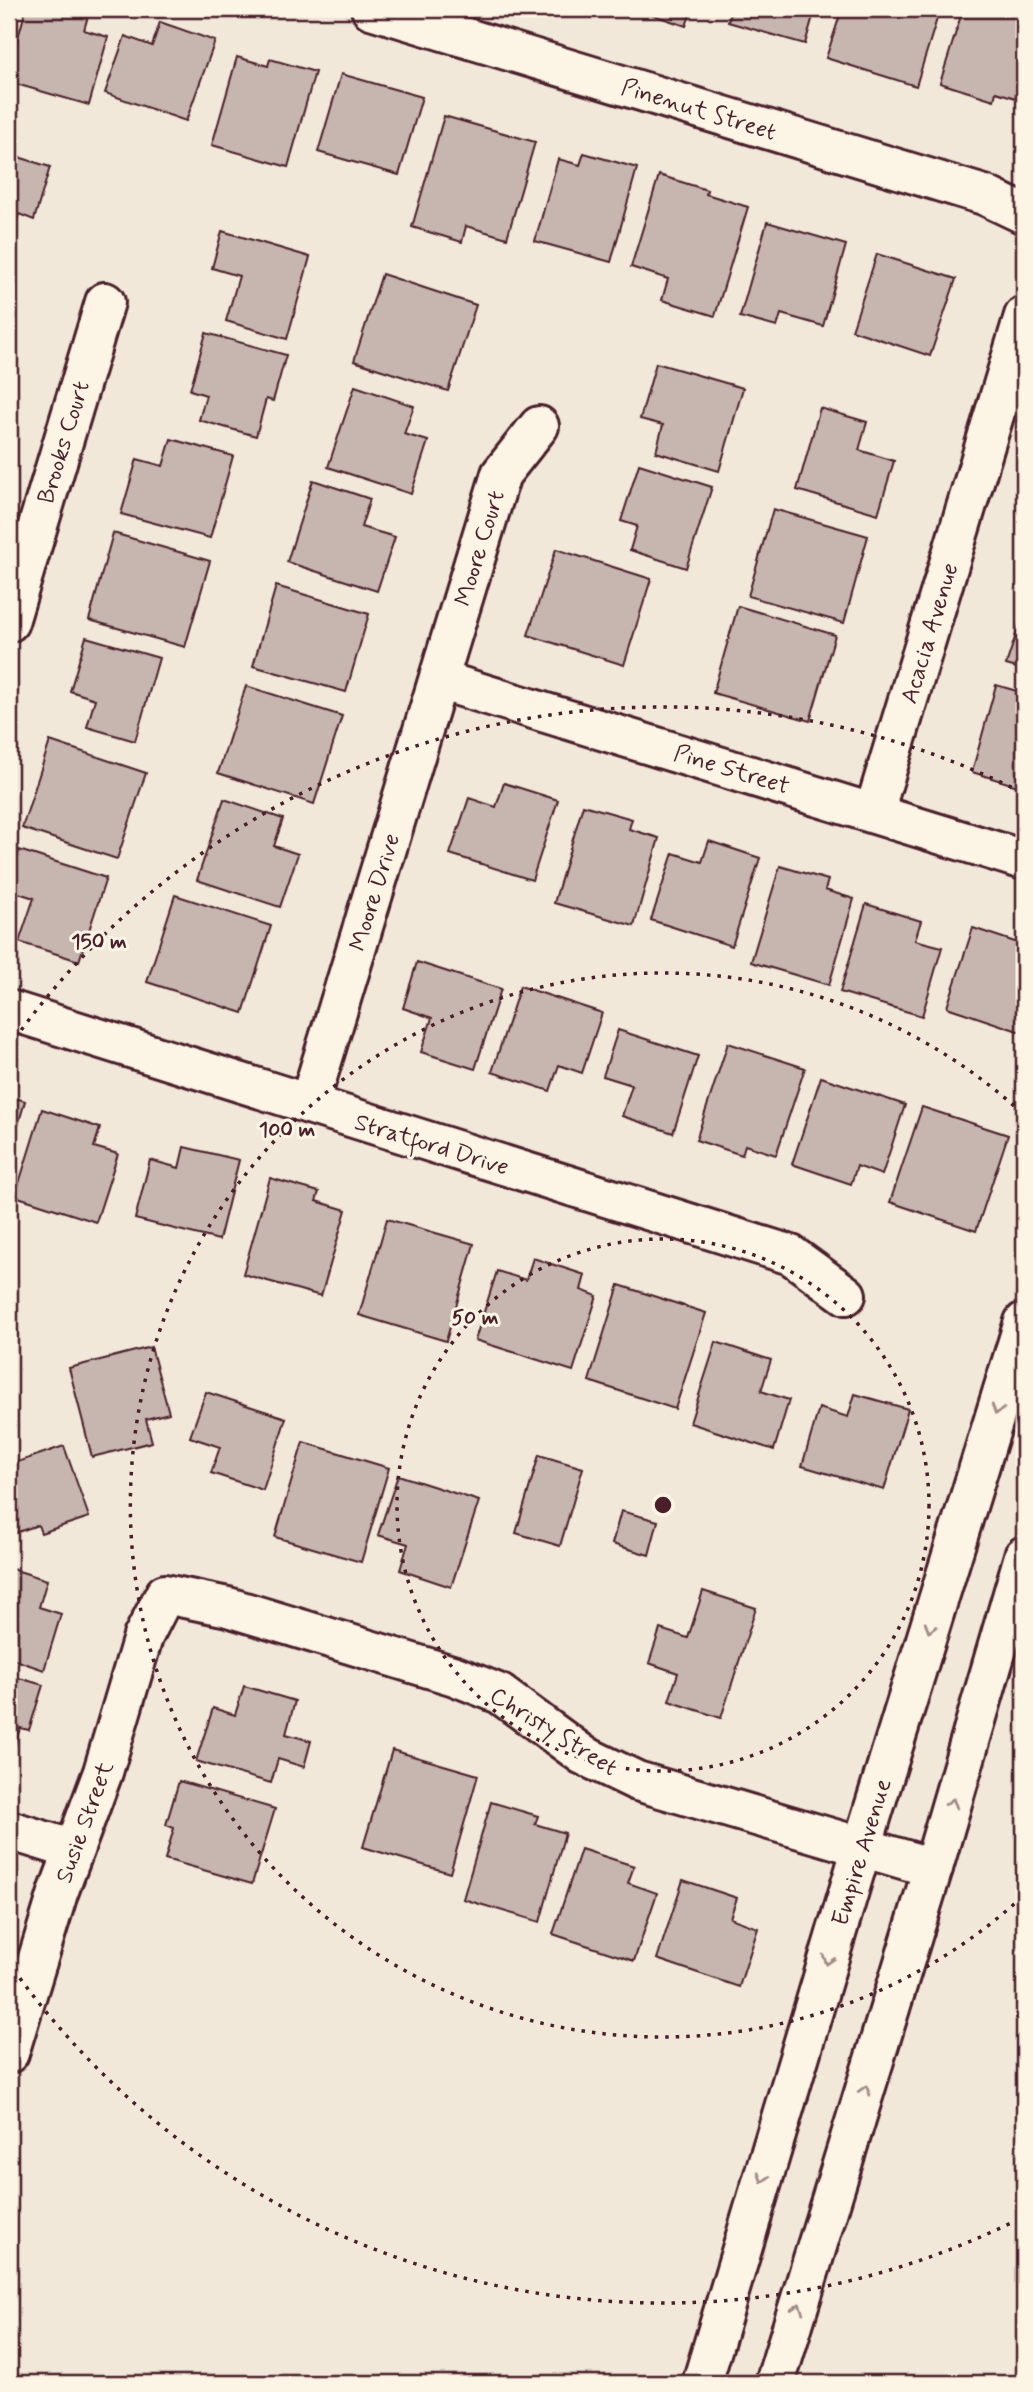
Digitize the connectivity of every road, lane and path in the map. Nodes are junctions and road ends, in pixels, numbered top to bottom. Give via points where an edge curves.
1 (371, 9) edge
2 (1024, 214) edge
3 (105, 302) dead end
4 (1024, 316) edge
5 (539, 426) dead end
6 (9, 622) edge
7 (439, 680) junction
8 (874, 812) junction
9 (1024, 860) edge
10 (9, 1010) edge
11 (309, 1104) junction
12 (846, 1295) dead end
13 (1024, 1322) edge
14 (1024, 1556) edge
15 (165, 1594) joint
16 (9, 1830) edge
17 (862, 1847) junction
18 (74, 1850) junction
19 (933, 1868) junction
20 (9, 2053) edge
21 (702, 2383) edge
22 (775, 2383) edge

1 - 2 street, Pinenut Street via 971,191
3 - 6 street, Brooks Court
4 - 8 street, Acacia Avenue
5 - 7 street, Moore Court via 501,474
7 - 8 street, Pine Street
7 - 11 street, Moore Drive
8 - 9 street, Pine Street
10 - 11 street, Stratford Drive
11 - 12 street, Stratford Drive via 791,1255
13 -> 17 street, Empire Avenue
19 -> 14 street
15 - 17 street, Christy Street via 228,1607 455,1676 500,1694 583,1755 637,1781
15 - 18 street, Susie Street via 143,1637 103,1772
16 - 18 street
17 - 19 street, Christy Street
17 -> 21 street, Empire Avenue
18 - 20 street, Susie Street
22 -> 19 street

